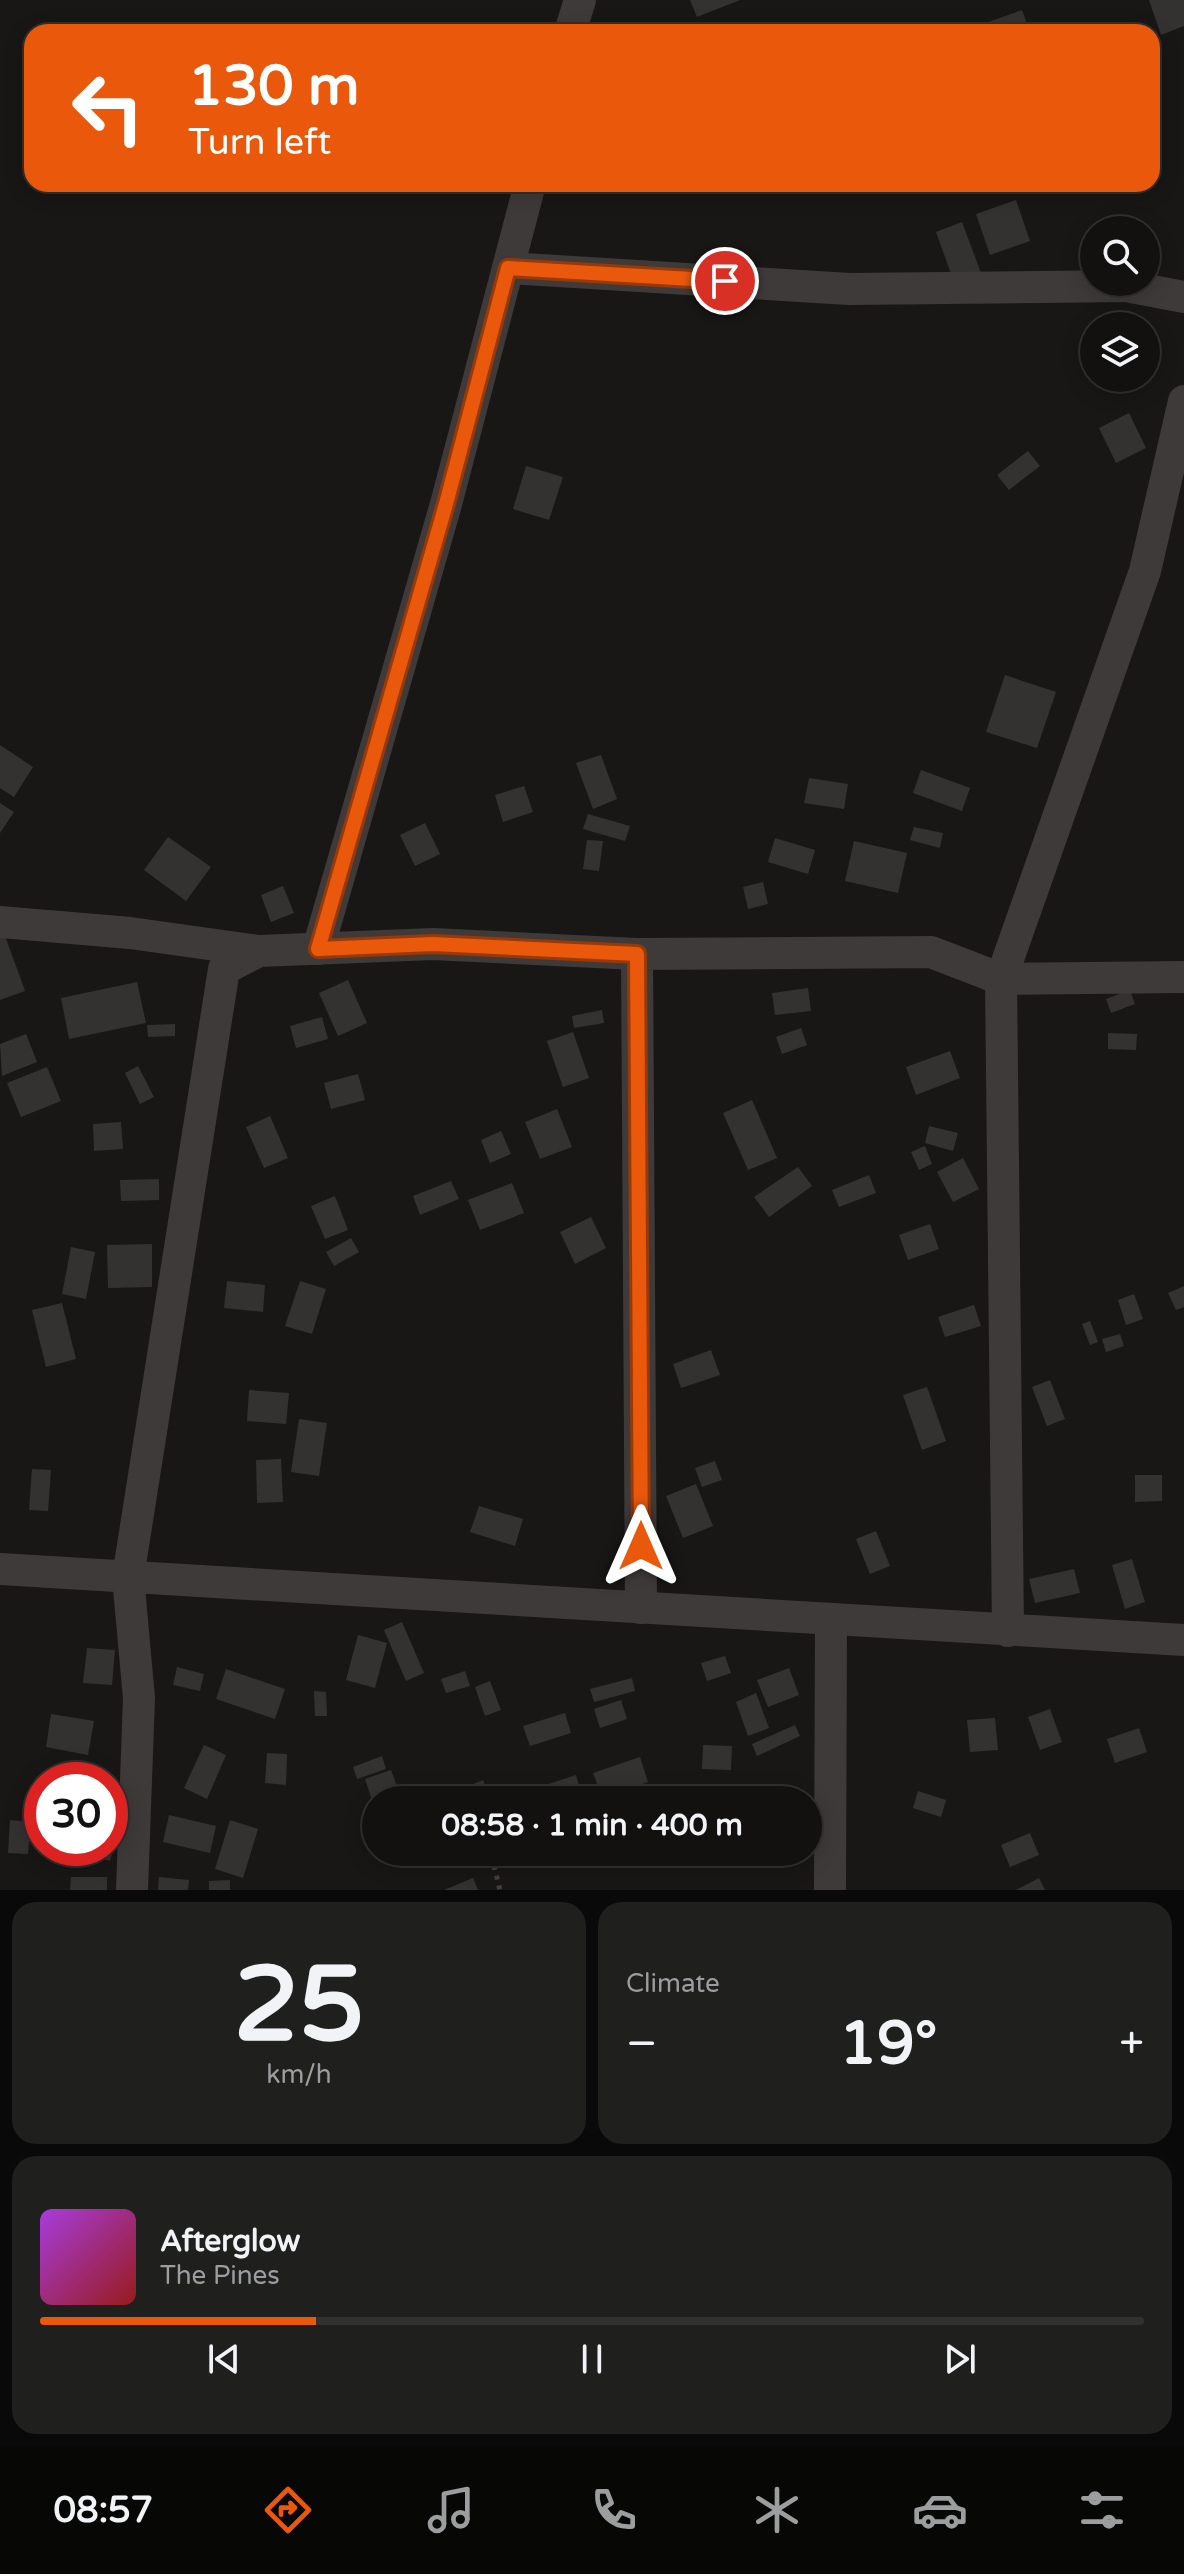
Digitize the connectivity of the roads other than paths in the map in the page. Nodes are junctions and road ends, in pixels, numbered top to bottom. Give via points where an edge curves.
1 (580, 0) edge
2 (572, 24) edge
3 (528, 192) edge
4 (508, 268) junction
5 (1184, 297) edge
6 (1184, 401) edge
7 (0, 922) edge
8 (318, 949) junction
9 (259, 951) junction
10 (637, 954) junction
11 (1184, 977) edge
12 (1001, 979) junction
13 (0, 1569) edge
14 (128, 1577) junction
15 (641, 1608) junction
16 (831, 1620) junction
17 (1008, 1631) junction
18 (1184, 1640) edge
19 (132, 1890) edge
20 (830, 1890) edge

1 - 2 street
3 - 4 street
4 - 5 street via 849,289 1126,286
4 - 8 street
6 - 12 street via 1145,571
7 - 9 street
8 - 9 street
8 - 10 street via 433,944
9 - 14 street via 224,969
10 - 12 street via 931,952
10 - 15 street
11 - 12 street
12 - 17 street
13 - 14 street
14 - 15 street
14 - 19 street via 139,1698
15 - 16 street
16 - 17 street
16 - 20 street
17 - 18 street

